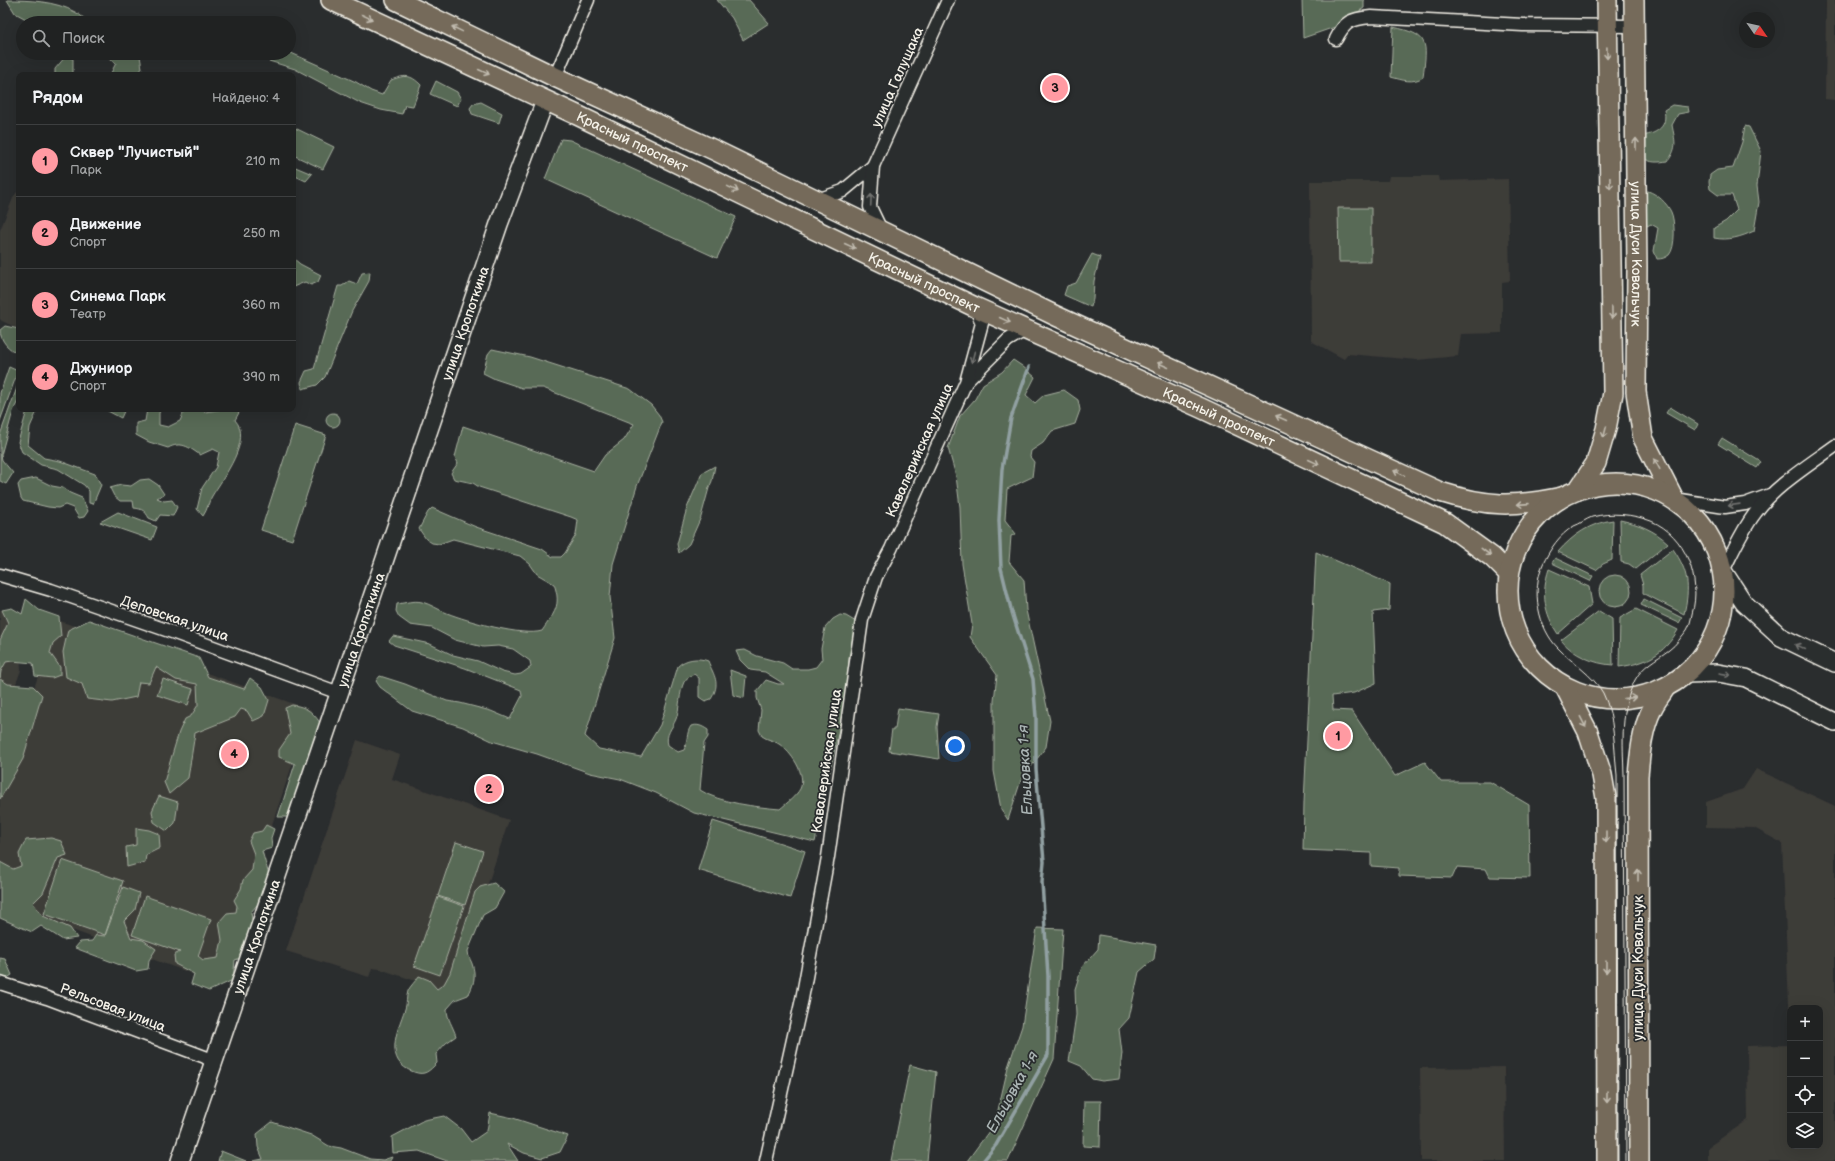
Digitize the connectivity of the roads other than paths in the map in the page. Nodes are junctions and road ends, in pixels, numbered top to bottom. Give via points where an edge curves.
1 (331, 0) edge
2 (396, 0) edge
3 (588, 0) edge
4 (948, 0) edge
5 (1607, 0) edge
6 (1634, 0) edge
7 (1635, 26) junction
8 (1607, 27) junction
9 (1336, 39) dead end
10 (555, 76) junction
11 (545, 101) junction
12 (714, 150) junction
13 (873, 166) junction
14 (704, 175) junction
15 (817, 200) junction
16 (882, 232) junction
17 (975, 307) junction
18 (1025, 330) junction
19 (966, 382) junction
20 (1835, 446) edge
21 (1570, 494) junction
22 (1771, 494) junction
23 (1674, 499) junction
24 (1723, 571) junction
25 (1509, 574) junction
26 (0, 575) edge
27 (1835, 663) edge
28 (1686, 674) junction
29 (1565, 687) junction
30 (1666, 688) junction
31 (339, 692) junction
32 (1835, 722) edge
33 (0, 983) edge
34 (214, 1062) junction
35 (180, 1161) edge
36 (766, 1161) edge
37 (1607, 1161) edge
38 (1639, 1161) edge

1 -> 11 main road, Красный проспект
10 -> 2 main road, Красный проспект
3 - 10 street
4 - 13 street, улица Галущака
5 - 8 main road, улица Дуси Ковальчук
6 - 7 main road, улица Дуси Ковальчук
7 - 8 street
23 -> 7 main road, улица Дуси Ковальчук via 1643,438 1636,392
8 - 9 street via 1371,17 1353,19 1342,28
8 -> 21 main road, улица Дуси Ковальчук via 1613,393 1596,463
10 - 11 main road
10 - 12 main road, Красный проспект
11 - 14 main road, Красный проспект
11 - 31 main road, улица Кропоткина via 499,224
12 - 14 main road
12 - 15 main road, Красный проспект
13 - 15 street via 843,191
16 -> 13 street via 870,207
14 -> 17 main road, Красный проспект
15 - 16 main road, Красный проспект
21 -> 16 main road, Красный проспект via 1532,503 1502,505 1476,502 1440,492 1054,315
17 -> 18 main road, Красный проспект
17 -> 19 street via 982,323
18 - 19 street via 1008,340
18 -> 25 main road, Красный проспект via 1201,408 1444,523 1492,557
19 - 36 street, Кавалерийская улица via 876,577 862,620 828,857 802,1000
20 - 22 street
21 - 23 main road, Красный проспект via 1617,483 1644,486
21 - 25 main road via 1542,512 1527,530 1516,551
22 -> 23 street via 1745,504 1725,507
22 - 24 street via 1745,528
23 - 24 main road via 1697,518 1714,543
27 -> 24 main road via 1781,637 1744,603
24 - 28 main road via 1724,600 1718,628 1705,653
25 - 29 main road via 1508,601 1514,627 1526,651 1543,672
26 - 31 street, Деповская улица via 51,590
28 - 30 main road
28 -> 32 main road via 1718,673 1746,678
29 -> 30 main road via 1598,698 1633,698
29 -> 37 main road via 1588,732 1602,775 1606,798
38 -> 30 main road, улица Дуси Ковальчук via 1638,776 1640,751 1646,727 1652,709
31 - 34 main road, улица Кропоткина
33 - 34 street, Рельсовая улица via 47,998
34 - 35 main road, улица Кропоткина

